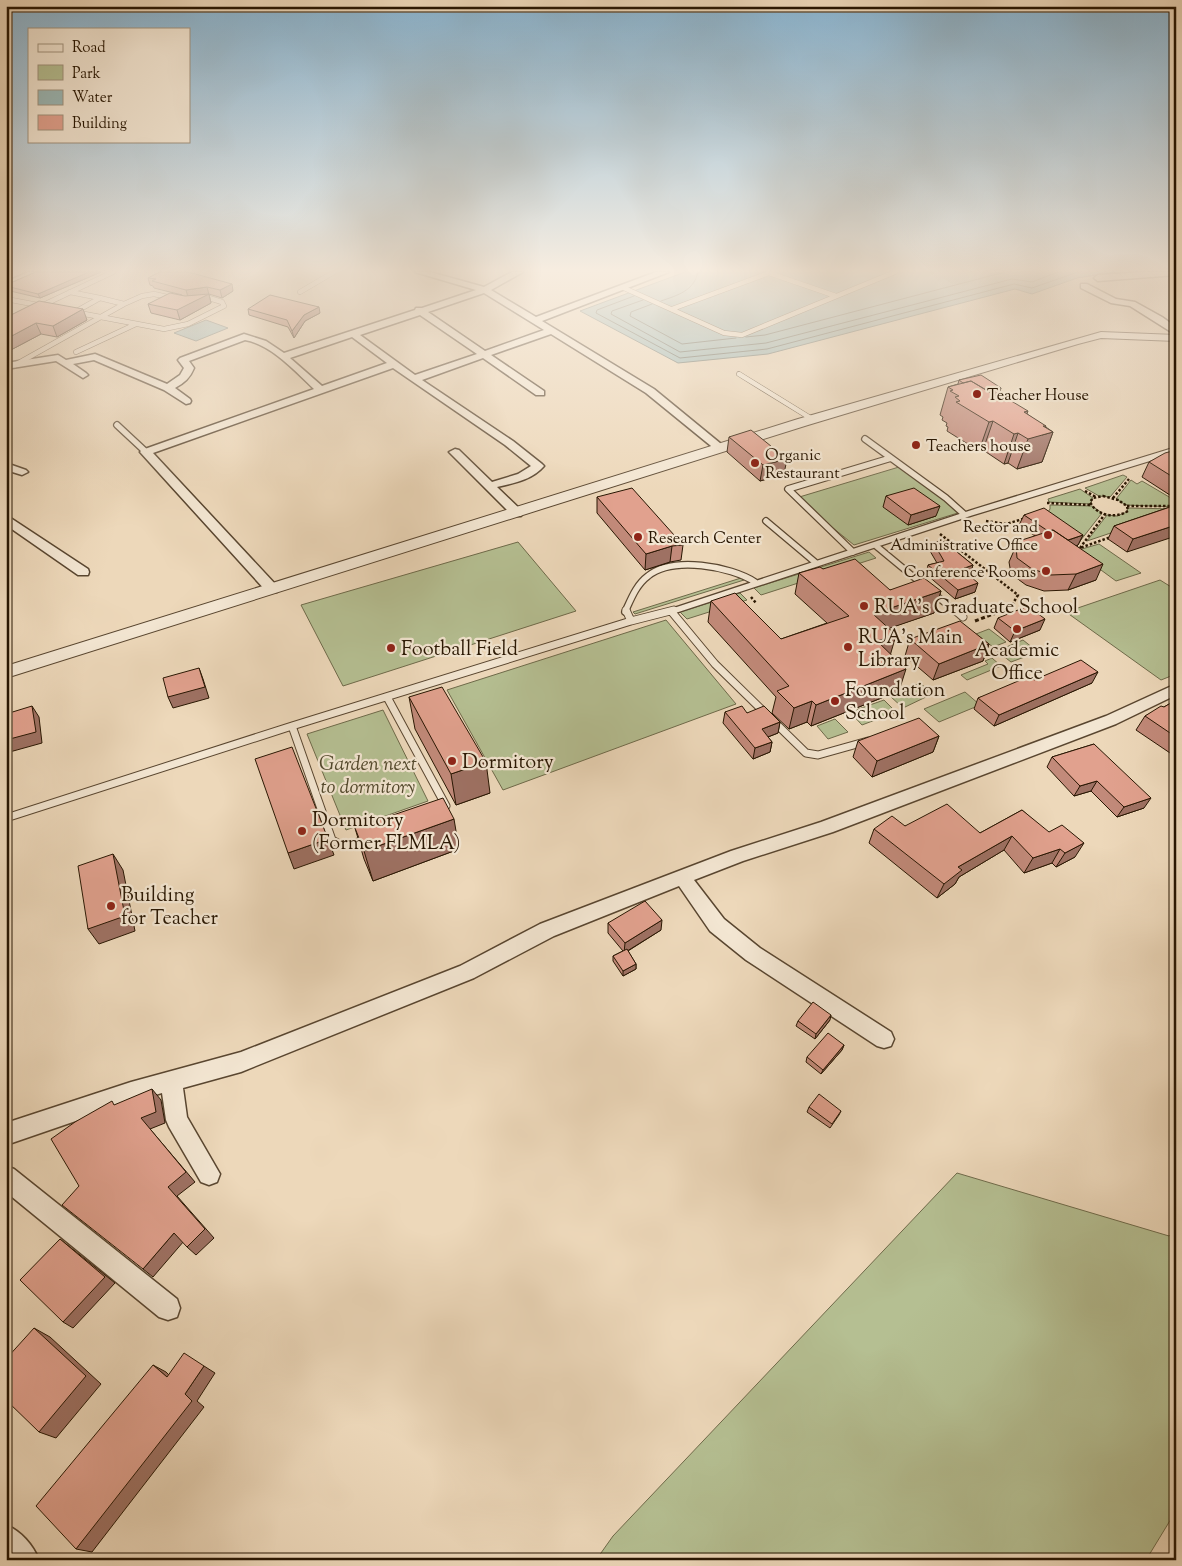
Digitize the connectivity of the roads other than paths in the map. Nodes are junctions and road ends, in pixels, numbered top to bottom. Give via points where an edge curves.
1 (49, 345) edge
2 (91, 345) edge
3 (219, 345) edge
4 (264, 345) edge
5 (317, 345) edge
6 (368, 345) edge
7 (469, 345) edge
8 (509, 345) edge
9 (574, 345) edge
10 (1066, 345) edge
11 (76, 352) dead end
12 (482, 354) junction
13 (283, 357) junction
14 (64, 363) junction
15 (394, 364) junction
16 (11, 366) edge
17 (739, 374) dead end
18 (83, 375) dead end
19 (414, 379) junction
20 (168, 388) junction
21 (321, 390) junction
22 (540, 393) dead end
23 (186, 401) dead end
24 (812, 419) junction
25 (117, 425) dead end
26 (865, 439) dead end
27 (720, 448) junction
28 (1176, 450) edge
29 (146, 452) junction
30 (455, 452) dead end
31 (891, 458) junction
32 (6, 466) edge
33 (22, 472) dead end
34 (489, 486) junction
35 (517, 513) junction
36 (968, 514) junction
37 (6, 518) edge
38 (766, 521) dead end
39 (875, 545) junction
40 (853, 552) junction
41 (816, 563) junction
42 (83, 572) dead end
43 (755, 582) junction
44 (272, 589) junction
45 (671, 611) junction
46 (963, 617) dead end
47 (631, 622) junction
48 (6, 672) edge
49 (1176, 689) edge
50 (388, 696) junction
51 (292, 726) junction
52 (876, 738) edge
53 (442, 813) edge
54 (6, 818) edge
55 (377, 836) edge
56 (682, 877) junction
57 (884, 1039) dead end
58 (171, 1081) junction
59 (6, 1134) edge
60 (209, 1174) dead end
61 (6, 1177) edge
62 (168, 1308) dead end
63 (6, 1539) edge
64 (25, 1560) edge

1 - 16 lane
2 - 11 lane
3 - 20 street via 183,360 189,368 187,373
4 - 13 street
5 - 13 street
6 - 15 street
7 - 12 street
8 - 12 street
9 - 27 street via 650,391
10 - 24 street
12 - 19 street
12 - 22 street
13 - 21 street
14 - 16 street via 58,358
14 - 18 street
14 - 20 street via 95,357
15 - 19 street
15 - 21 street
17 - 24 lane
19 - 34 street via 538,466 534,471
20 - 23 street
21 - 29 street
24 - 27 street
25 - 29 lane
26 - 31 lane
27 - 35 street
28 - 36 lane
29 - 44 street
30 - 34 street
31 - 36 lane
31 - 40 lane via 788,489
32 - 33 street
34 - 35 street
35 - 44 street
36 - 39 lane
37 - 42 street
38 - 41 lane
39 - 40 lane
39 - 46 lane
40 - 41 lane
41 - 43 lane
43 - 45 lane
43 - 47 lane via 745,575 699,566 676,566 653,572 633,595 625,612
44 - 48 street
45 - 47 lane
45 - 52 lane via 715,664 806,753 812,756 822,754
47 - 50 lane
49 - 56 street via 1112,720 827,827
50 - 51 lane
50 - 53 lane via 446,805 446,811
51 - 54 lane
51 - 55 lane via 332,840 347,846
56 - 57 street via 717,925 753,954
56 - 58 street via 547,930 467,972 241,1062
58 - 59 street
58 - 60 street via 177,1120
61 - 62 street
63 - 64 street

